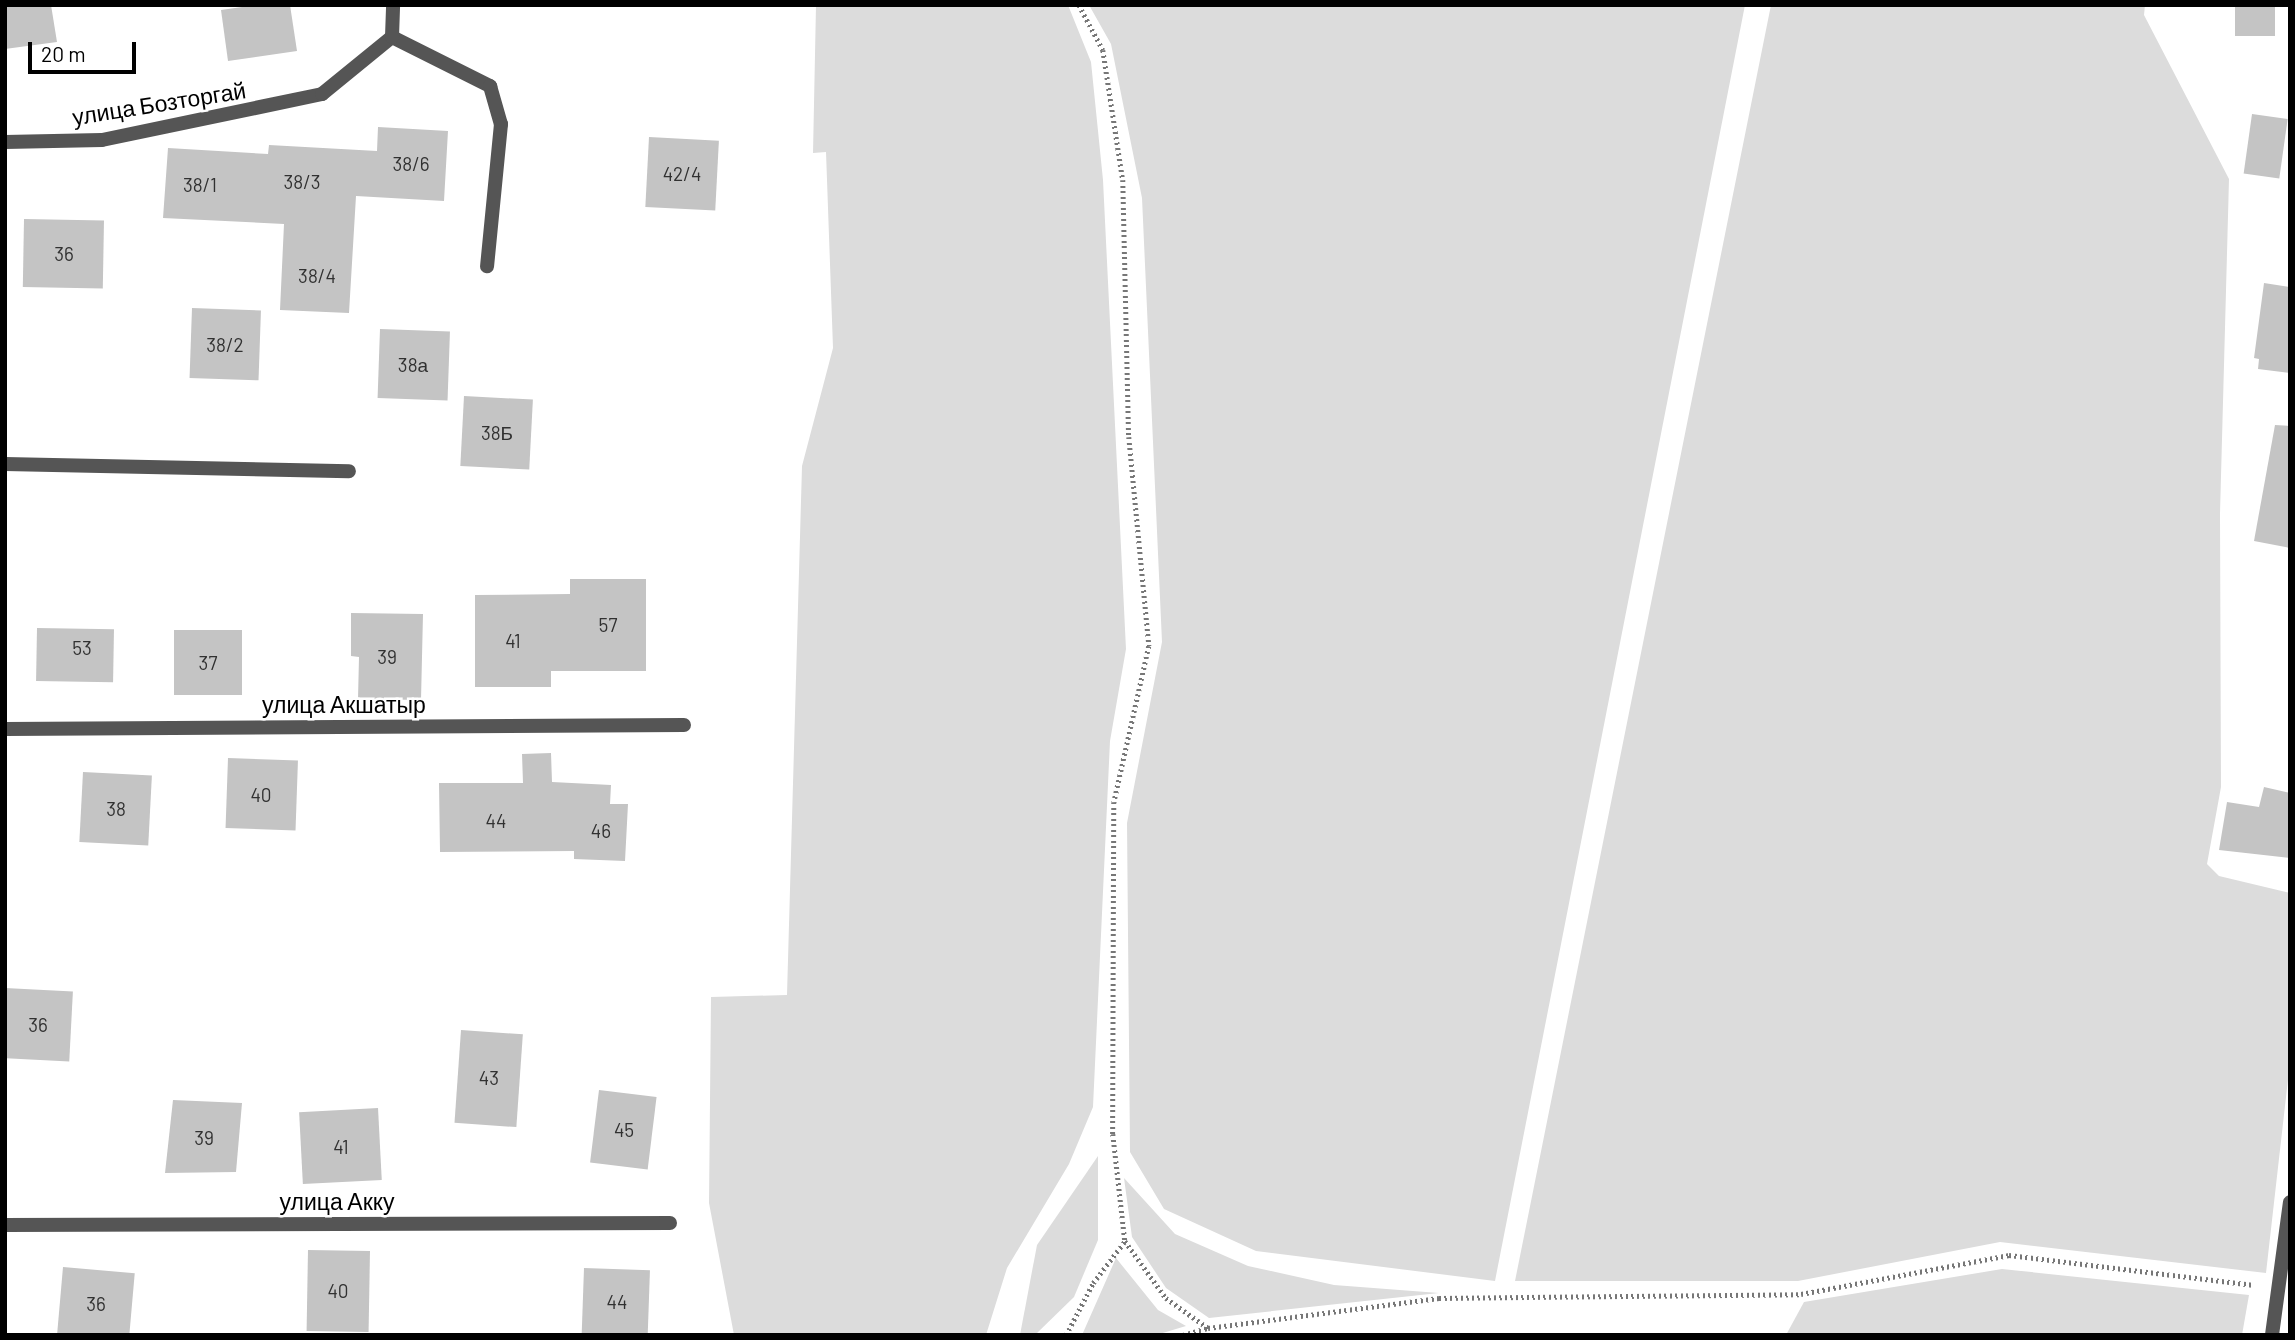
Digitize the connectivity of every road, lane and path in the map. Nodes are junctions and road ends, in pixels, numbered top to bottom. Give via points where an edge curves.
1 (393, 5) edge
2 (1079, 5) edge
3 (392, 37) junction
4 (5, 142) edge
5 (487, 265) dead end
6 (5, 464) edge
7 (349, 471) dead end
8 (684, 725) dead end
9 (5, 729) edge
10 (2290, 1202) edge
11 (670, 1223) dead end
12 (5, 1225) edge
13 (1125, 1241) junction
14 (2279, 1289) junction
15 (1208, 1328) junction
16 (1066, 1335) edge
17 (1184, 1335) edge
18 (2272, 1335) edge

1 - 3 street
2 - 13 path via 1103,50 1123,180 1129,437 1149,646 1114,802 1113,1134
3 - 4 street, улица Бозторгай via 322,94 102,140
3 - 5 street via 489,86 501,124
6 - 7 street
8 - 9 street, улица Акшатыр
10 - 14 street
11 - 12 street, улица Акку
13 - 15 path via 1166,1298
13 - 16 path via 1093,1283
14 - 15 path via 2145,1268 2010,1255 1801,1294 1439,1298
14 - 18 street
15 - 17 path

